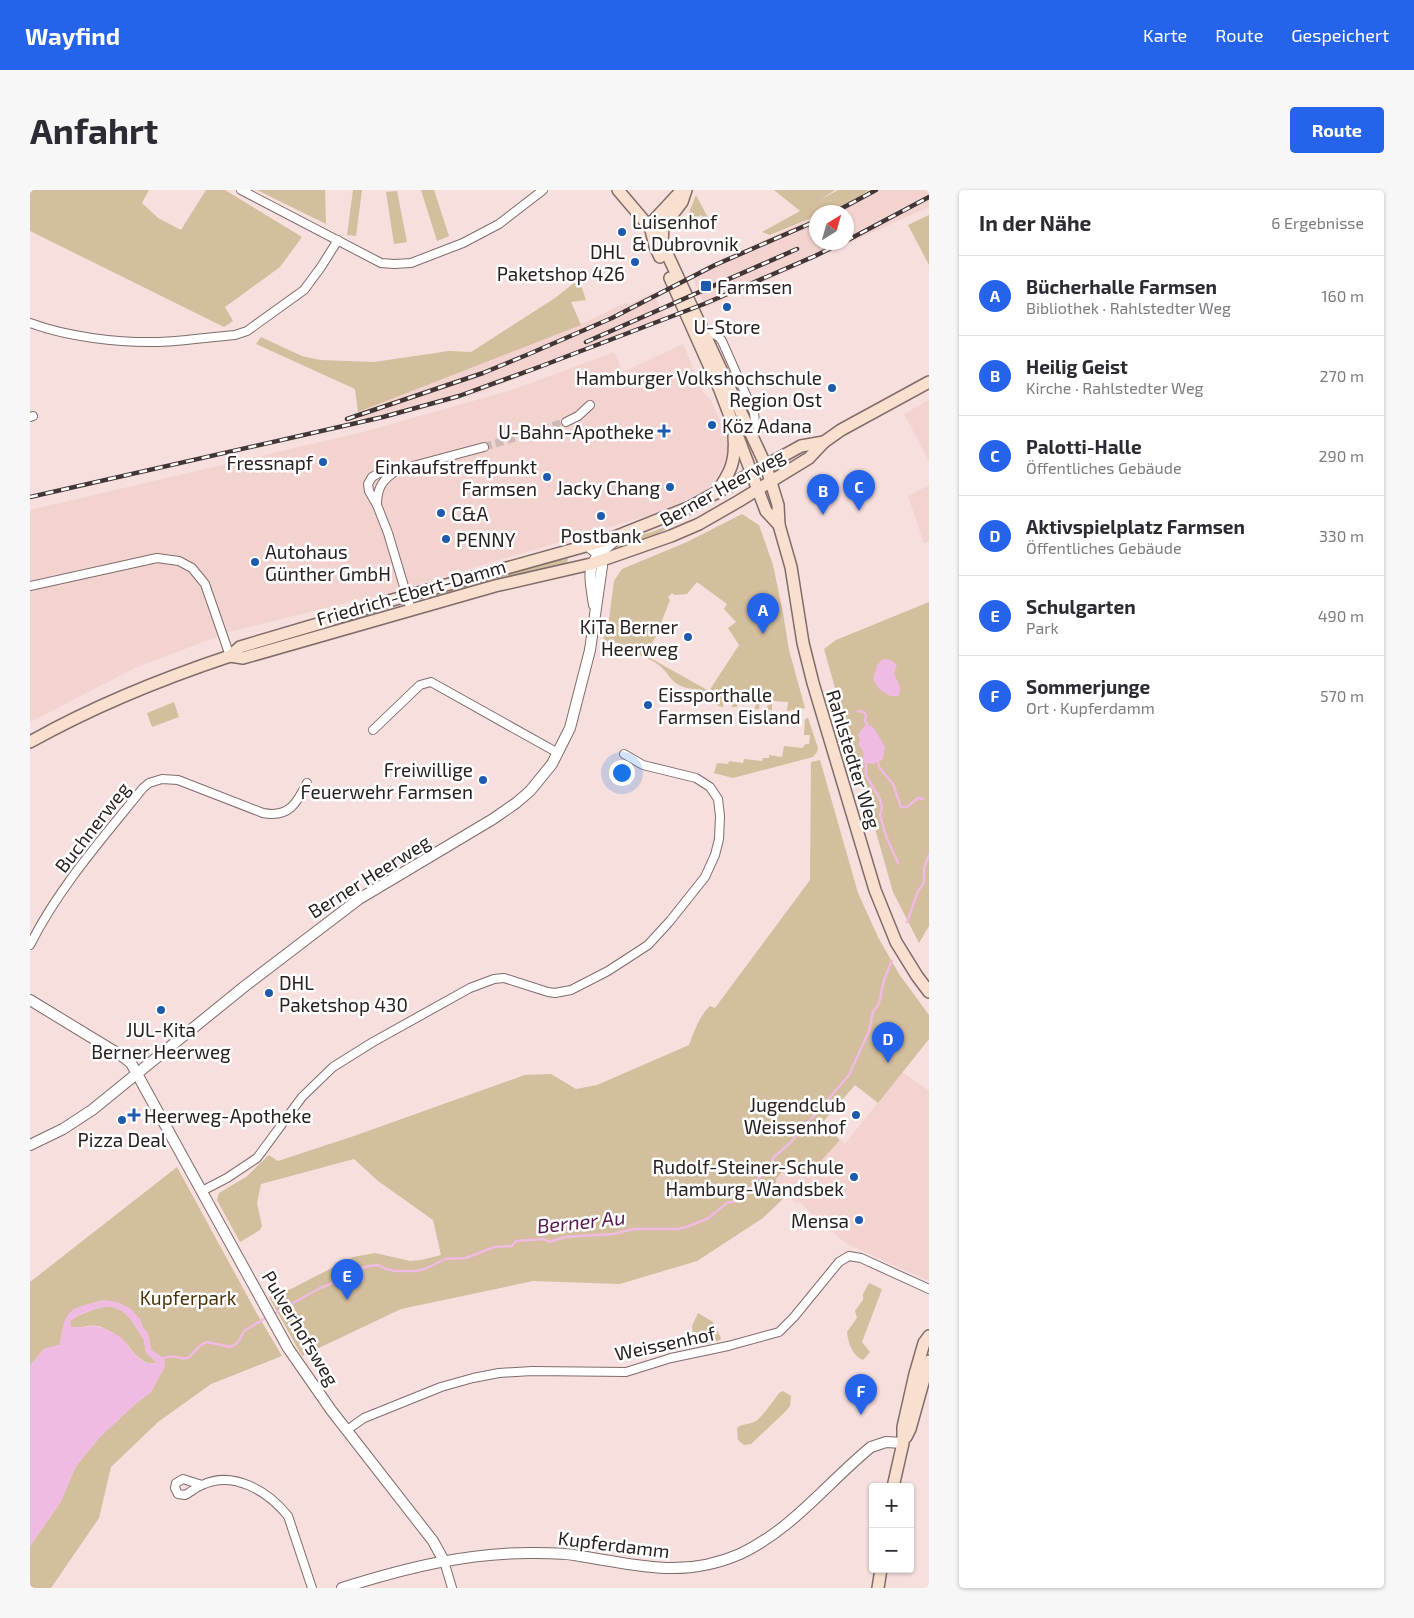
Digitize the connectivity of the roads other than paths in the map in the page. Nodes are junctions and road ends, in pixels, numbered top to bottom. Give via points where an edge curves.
1 (241, 190) edge
2 (543, 190) edge
3 (618, 190) edge
4 (684, 190) edge
5 (656, 224) junction
6 (338, 240) junction
7 (30, 323) edge
8 (701, 337) junction
9 (929, 382) edge
10 (590, 405) dead end
11 (566, 422) tunnel mouth
12 (734, 427) junction
13 (824, 442) junction
14 (484, 447) tunnel mouth
15 (766, 466) junction
16 (398, 470) junction
17 (752, 474) junction
18 (387, 476) junction
19 (372, 477) junction
20 (771, 482) junction
21 (758, 490) junction
22 (715, 494) junction
23 (378, 505) junction
24 (779, 525) junction
25 (624, 533) junction
26 (588, 546) junction
27 (597, 560) junction
28 (30, 586) edge
29 (407, 596) junction
30 (411, 610) junction
31 (230, 656) junction
32 (373, 730) dead end
33 (30, 742) edge
34 (558, 753) junction
35 (624, 754) dead end
36 (307, 782) dead end
37 (30, 944) edge
38 (929, 992) edge
39 (30, 1000) edge
40 (137, 1074) junction
41 (30, 1145) edge
42 (202, 1191) junction
43 (929, 1289) edge
44 (929, 1336) edge
45 (929, 1365) edge
46 (920, 1379) edge
47 (347, 1430) junction
48 (903, 1443) junction
49 (895, 1483) edge
50 (202, 1485) dead end
51 (444, 1561) junction
52 (880, 1573) edge
53 (312, 1588) edge
54 (342, 1588) edge
55 (452, 1588) edge
56 (878, 1588) edge

1 - 6 street
2 - 6 street via 499,224 476,237 411,263 381,263
3 - 5 main road via 638,212
4 - 5 main road via 682,202
5 - 8 main road
5 - 8 main road via 655,246
6 - 7 street via 304,290 247,331 235,335 158,342 106,339
8 - 12 main road, Rahlstedter Weg
8 - 15 main road, Rahlstedter Weg
9 - 13 main road, Berner Heerweg
10 - 11 street
12 - 17 main road, Rahlstedter Weg
12 - 22 main road via 736,448 732,465
13 - 15 main road, Berner Heerweg via 801,446
13 - 20 main road, Berner Heerweg via 809,458
14 - 16 street
15 - 17 main road, Berner Heerweg
15 - 20 main road, Rahlstedter Weg
16 - 18 street
16 - 19 street
17 - 21 main road, Rahlstedter Weg
17 - 22 main road, Berner Heerweg
18 - 19 street
18 - 23 street via 378,491
19 - 23 street via 369,491
20 - 21 main road, Berner Heerweg
20 - 24 main road, Rahlstedter Weg via 778,505
21 - 24 main road, Rahlstedter Weg via 766,511
21 - 27 main road, Berner Heerweg via 699,524 638,549
22 - 25 main road, Berner Heerweg via 682,511
23 - 29 street
24 - 38 main road, Rahlstedter Weg via 813,683 875,890 896,942
25 - 26 main road, Berner Heerweg
25 - 27 street, Berner Heerweg
26 - 27 street
26 - 29 main road, Friedrich-Ebert-Damm
27 - 30 main road, Friedrich-Ebert-Damm
27 - 34 street, Berner Heerweg via 601,576 590,650 572,721
28 - 31 street via 157,558 179,561 192,568 206,584
29 - 30 street
29 - 31 main road, Friedrich-Ebert-Damm via 240,647
30 - 31 main road, Friedrich-Ebert-Damm via 243,658
31 - 33 main road, Friedrich-Ebert-Damm via 128,694
32 - 34 street via 420,685 431,682
34 - 40 street, Berner Heerweg via 538,782 516,803 358,899
35 - 42 street via 643,765 702,780 718,800 720,839 713,862 705,877 659,934 608,971 571,990 548,992 504,978 494,979 470,988 373,1042 333,1067 302,1097 257,1158
36 - 37 street, Buchnerweg via 293,808 274,814 178,780 162,779 149,783 59,896
39 - 40 street, Pulverhofsweg via 122,1056
40 - 41 street, Berner Heerweg via 80,1119
40 - 42 street, Pulverhofsweg
42 - 47 street, Pulverhofsweg via 302,1369
43 - 47 street, Weissenhof via 849,1256 839,1262 779,1332 626,1372 532,1371 473,1378 383,1410
44 - 46 main road via 924,1343
45 - 46 main road
46 - 48 main road via 910,1429
47 - 51 street, Pulverhofsweg via 433,1541
48 - 49 main road
48 - 51 street, Kupferdamm via 886,1442 871,1447 784,1528 741,1553 717,1562 656,1568 578,1555 535,1553
50 - 53 street via 225,1479 238,1481 272,1499 288,1516
51 - 54 street, Kupferdamm
51 - 55 street, Pulverhofsweg
52 - 56 main road

